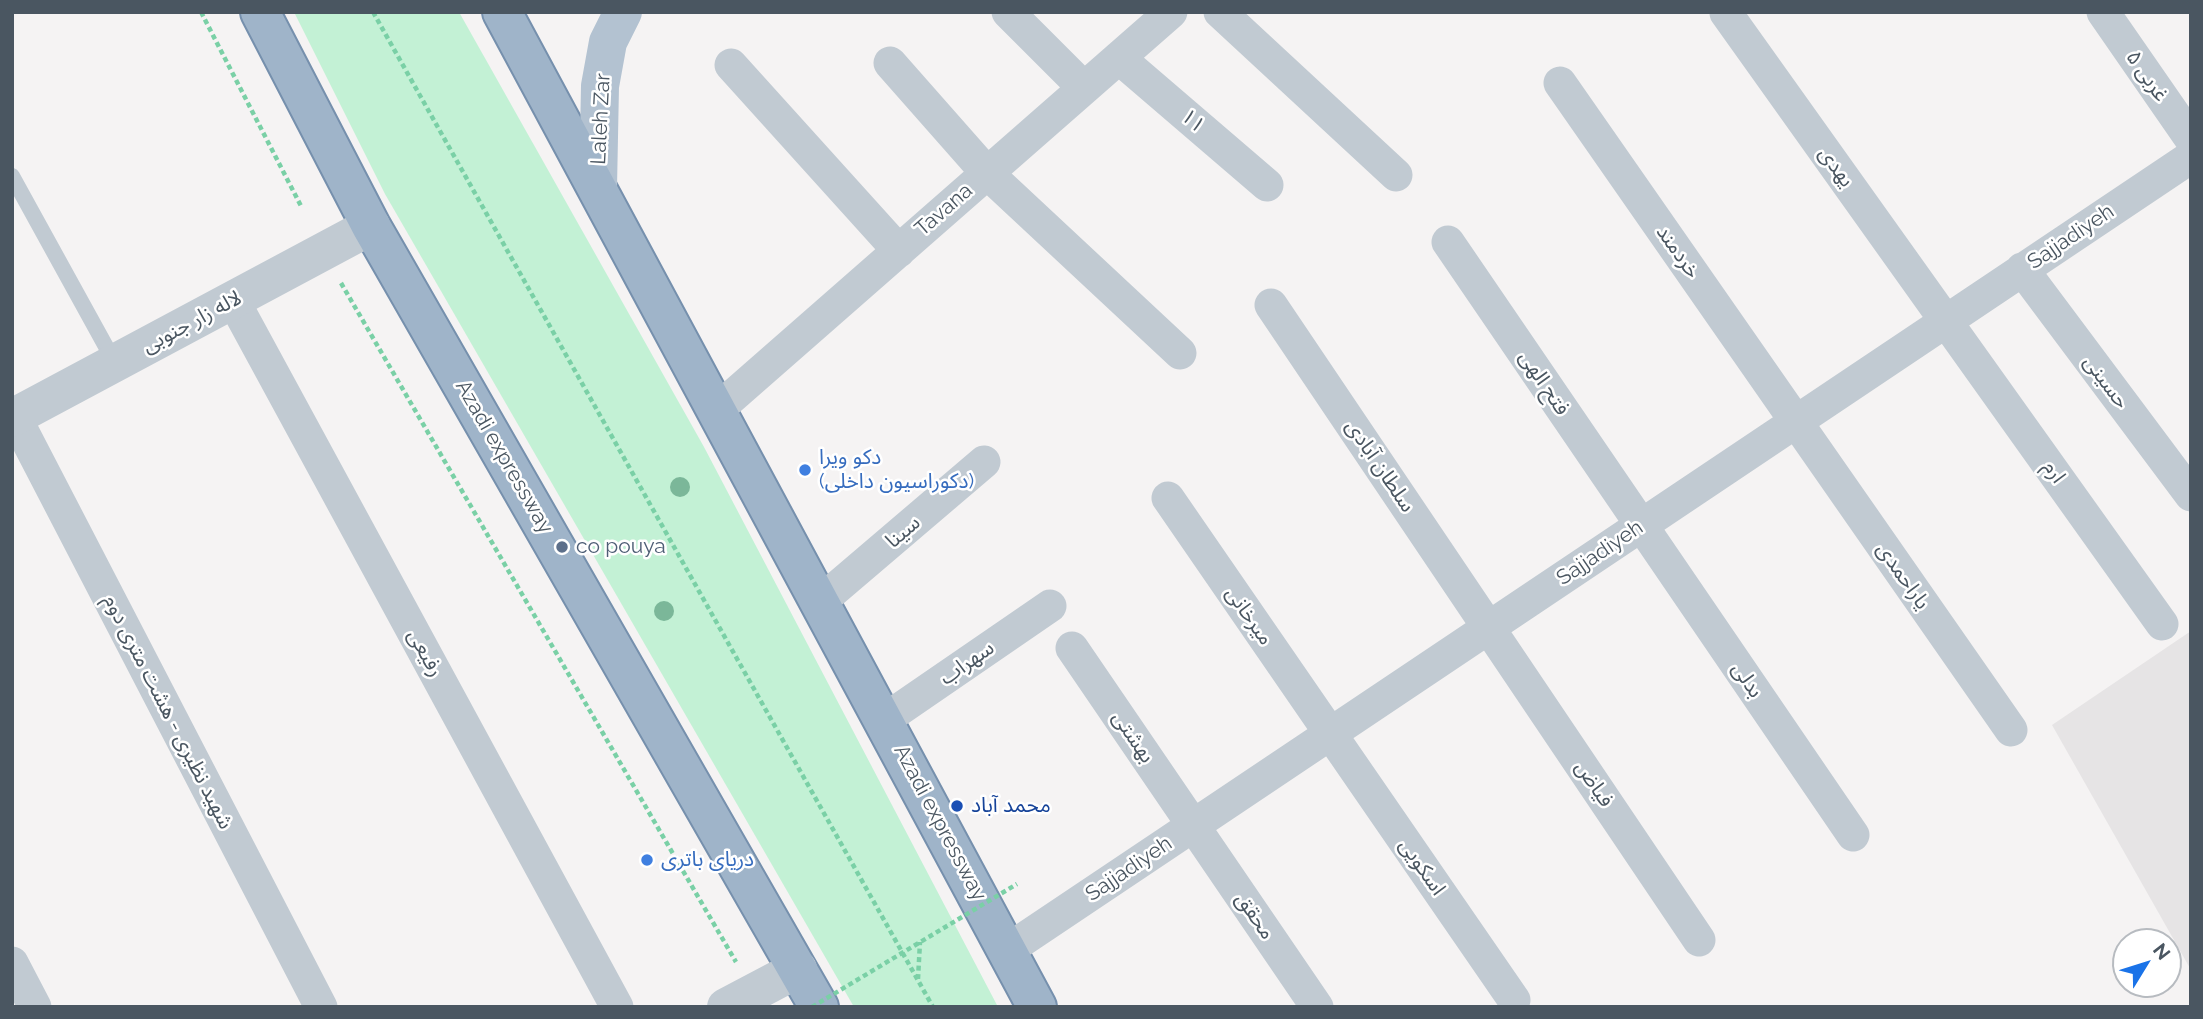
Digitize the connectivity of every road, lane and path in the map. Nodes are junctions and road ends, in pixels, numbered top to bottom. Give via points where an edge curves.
1 (201, 12) edge
2 (260, 12) edge
3 (373, 12) edge
4 (502, 12) edge
5 (624, 12) edge
6 (1008, 12) edge
7 (1171, 12) edge
8 (1220, 12) edge
9 (2103, 12) edge
10 (1726, 13) edge
11 (1119, 58) junction
12 (890, 63) dead end
13 (731, 65) dead end
14 (1560, 83) dead end
15 (1084, 88) junction
16 (2191, 139) edge
17 (2191, 157) edge
18 (987, 173) junction
19 (12, 176) edge
20 (1396, 176) dead end
21 (1266, 185) dead end
22 (598, 187) junction
23 (302, 208) dead end
24 (371, 226) junction
25 (1448, 242) dead end
26 (899, 251) junction
27 (323, 252) junction
28 (2022, 270) junction
29 (233, 300) junction
30 (1271, 305) dead end
31 (1946, 320) junction
32 (1180, 353) dead end
33 (115, 363) junction
34 (718, 408) junction
35 (13, 417) edge
36 (1796, 422) junction
37 (984, 462) dead end
38 (2191, 495) edge
39 (1168, 498) dead end
40 (1641, 525) junction
41 (821, 601) junction
42 (1050, 606) dead end
43 (2162, 624) dead end
44 (1488, 628) junction
45 (1072, 648) dead end
46 (884, 720) junction
47 (2011, 730) dead end
48 (1330, 733) junction
49 (1194, 825) junction
50 (1853, 835) dead end
51 (1017, 884) dead end
52 (1699, 940) dead end
53 (920, 942) junction
54 (1009, 949) junction
55 (12, 963) edge
56 (797, 969) junction
57 (918, 979) junction
58 (740, 999) edge
59 (1514, 1000) dead end
60 (35, 1007) edge
61 (321, 1007) edge
62 (617, 1007) edge
63 (812, 1007) edge
64 (820, 1007) edge
65 (933, 1007) edge
66 (1037, 1007) edge
67 (1317, 1007) edge

1 - 23 path
2 - 24 highway, Azadi expressway
3 - 57 path
4 - 22 highway, Azadi expressway
5 - 22 main road, Laleh Zar via 608,42 600,86
6 - 15 street
7 - 11 street, Tavana
8 - 20 street
9 - 16 street, ۵ غربی
10 - 31 street, یهدی
11 - 15 street, Tavana
11 - 21 street, ۱۱
12 - 18 street
13 - 26 street
14 - 36 street, خردمند
15 - 18 street, Tavana
17 - 28 street, Sajjadiyeh
18 - 26 street, Tavana
18 - 32 street
19 - 33 lane
22 - 34 highway, Azadi expressway
24 - 27 street, لاله زار جنوبی
24 - 56 highway, Azadi expressway
25 - 40 street, فتح الهی
26 - 34 street, Tavana
27 - 29 street, لاله زار جنوبی
27 - 58 path
28 - 31 street, Sajjadiyeh
28 - 38 street, حسینی
29 - 33 street, لاله زار جنوبی
29 - 62 street, رفیعی
30 - 44 street, سلطان آبادی
31 - 36 street, Sajjadiyeh
31 - 43 street, ارم
33 - 35 street, لاله زار جنوبی
34 - 41 highway, Azadi expressway
35 - 61 street, شهید نظیری - هشت متری دوم
36 - 40 street, Sajjadiyeh
36 - 47 street, یاراحمدی
37 - 41 street, سینا
39 - 48 street, میرخانی
40 - 44 street, Sajjadiyeh
40 - 50 street, بدلی
41 - 46 highway, Azadi expressway
42 - 46 street, سهراب
44 - 48 street, Sajjadiyeh
44 - 52 street, فیاض
45 - 49 street, بهشتی
46 - 54 highway, Azadi expressway
48 - 49 street, Sajjadiyeh
48 - 59 street, اسکویی
49 - 54 street, Sajjadiyeh
49 - 67 street, محقق
51 - 53 path, bridge
53 - 57 path
53 - 63 path, bridge
54 - 66 highway, Azadi expressway
55 - 60 street
56 - 58 street
56 - 64 highway, Azadi expressway
57 - 65 path

